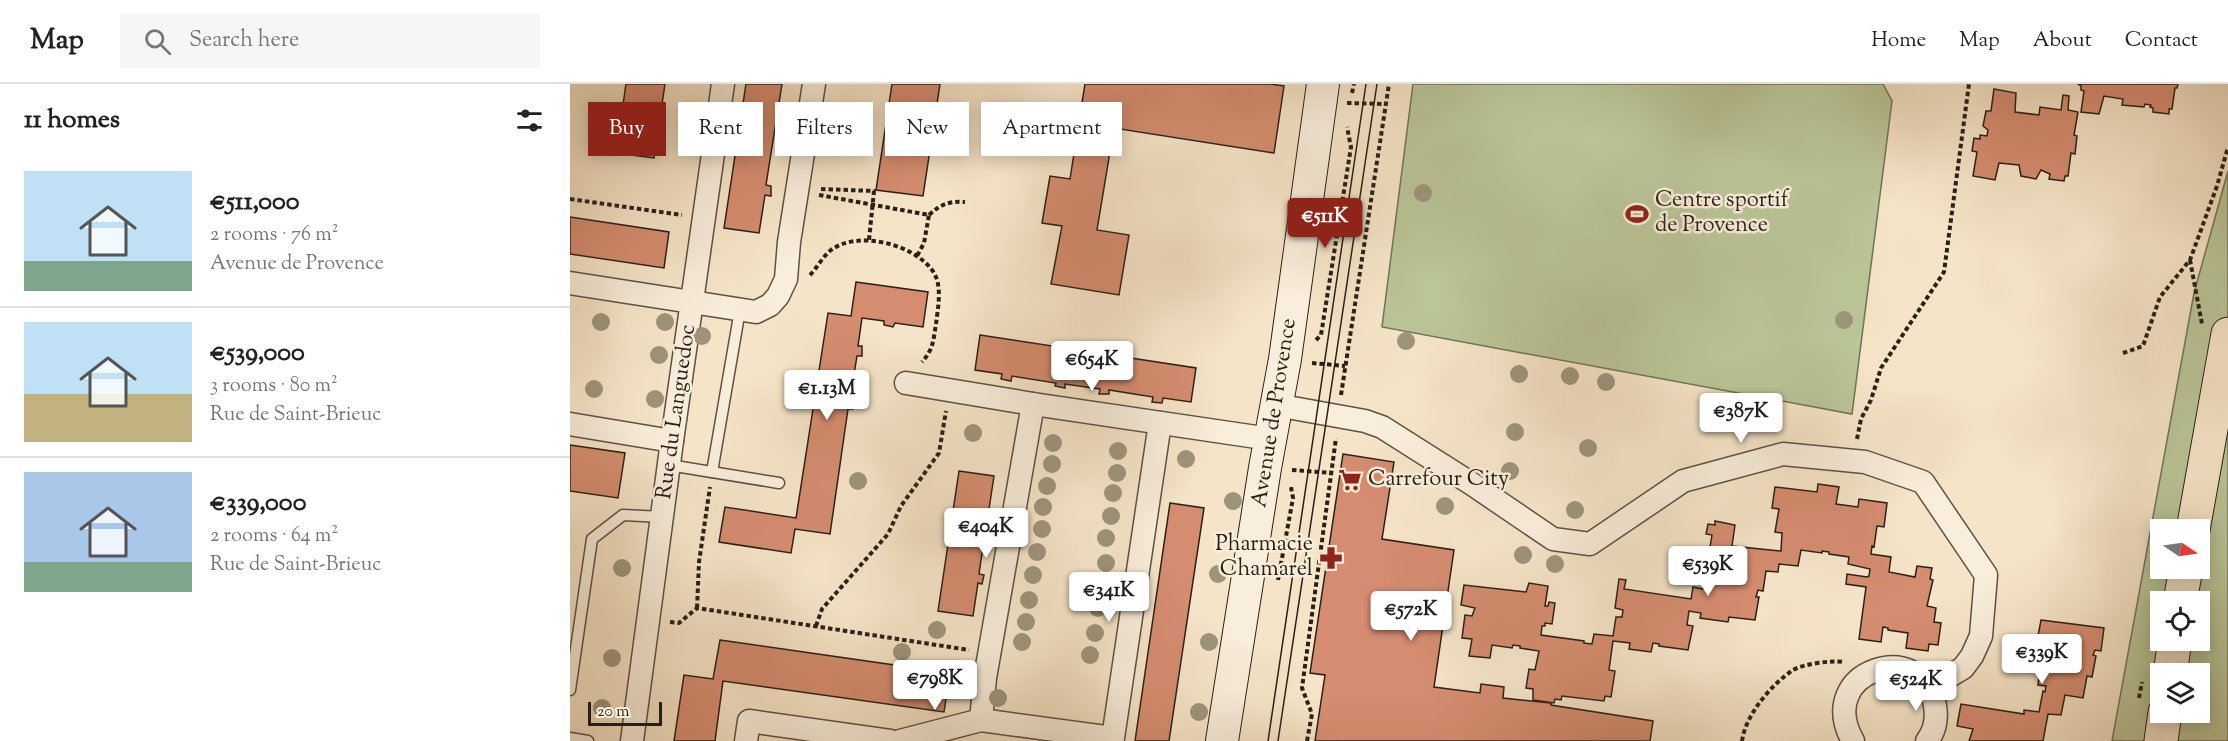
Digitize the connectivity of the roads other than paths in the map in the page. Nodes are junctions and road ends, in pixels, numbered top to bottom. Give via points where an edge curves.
1 (723, 84) edge
2 (814, 84) edge
3 (1323, 84) edge
4 (570, 283) edge
5 (692, 304) junction
6 (740, 310) junction
7 (2228, 334) edge
8 (906, 383) road end
9 (1033, 404) junction
10 (1290, 408) junction
11 (1160, 423) junction
12 (570, 424) edge
13 (1270, 439) junction
14 (672, 441) junction
15 (669, 465) junction
16 (712, 472) junction
17 (779, 483) dead end
18 (662, 516) junction
19 (2195, 519) edge
20 (1929, 688) junction
21 (570, 690) edge
22 (981, 720) junction
23 (2163, 723) edge
24 (570, 738) edge
25 (588, 741) edge
26 (632, 741) edge
27 (746, 741) edge
28 (890, 741) edge
29 (900, 741) edge
30 (1222, 741) edge
31 (1853, 741) edge
32 (1927, 741) edge
33 (2161, 741) edge

1 - 5 street, Rue du Languedoc
2 - 6 street via 786,279 770,305 756,312
3 - 10 street, Avenue de Provence via 1285,359
4 - 5 street
5 - 6 street
5 - 14 street, Rue du Languedoc
6 - 16 lane
7 - 19 main road
8 - 9 street
9 - 11 street
9 - 22 street
10 - 13 street, Avenue de Provence
10 - 20 street via 1382,427 1553,539 1590,544 1683,481 1783,454 1865,462 1923,482 1986,575 1981,636 1972,656 1963,668
11 - 13 street
11 - 22 street via 1113,738
12 - 14 street
13 - 30 street, Avenue de Provence
14 - 15 street, Rue du Languedoc
15 - 16 lane
15 - 18 street, Rue du Languedoc
16 - 17 lane
18 - 21 lane via 623,516 592,539
18 - 26 street, Rue du Languedoc
20 - 31 street via 1920,678 1896,667 1869,672 1854,685 1845,703 1844,717
20 - 32 street via 1936,712
22 - 29 street
23 - 33 main road
24 - 25 lane
27 - 28 street via 749,721

